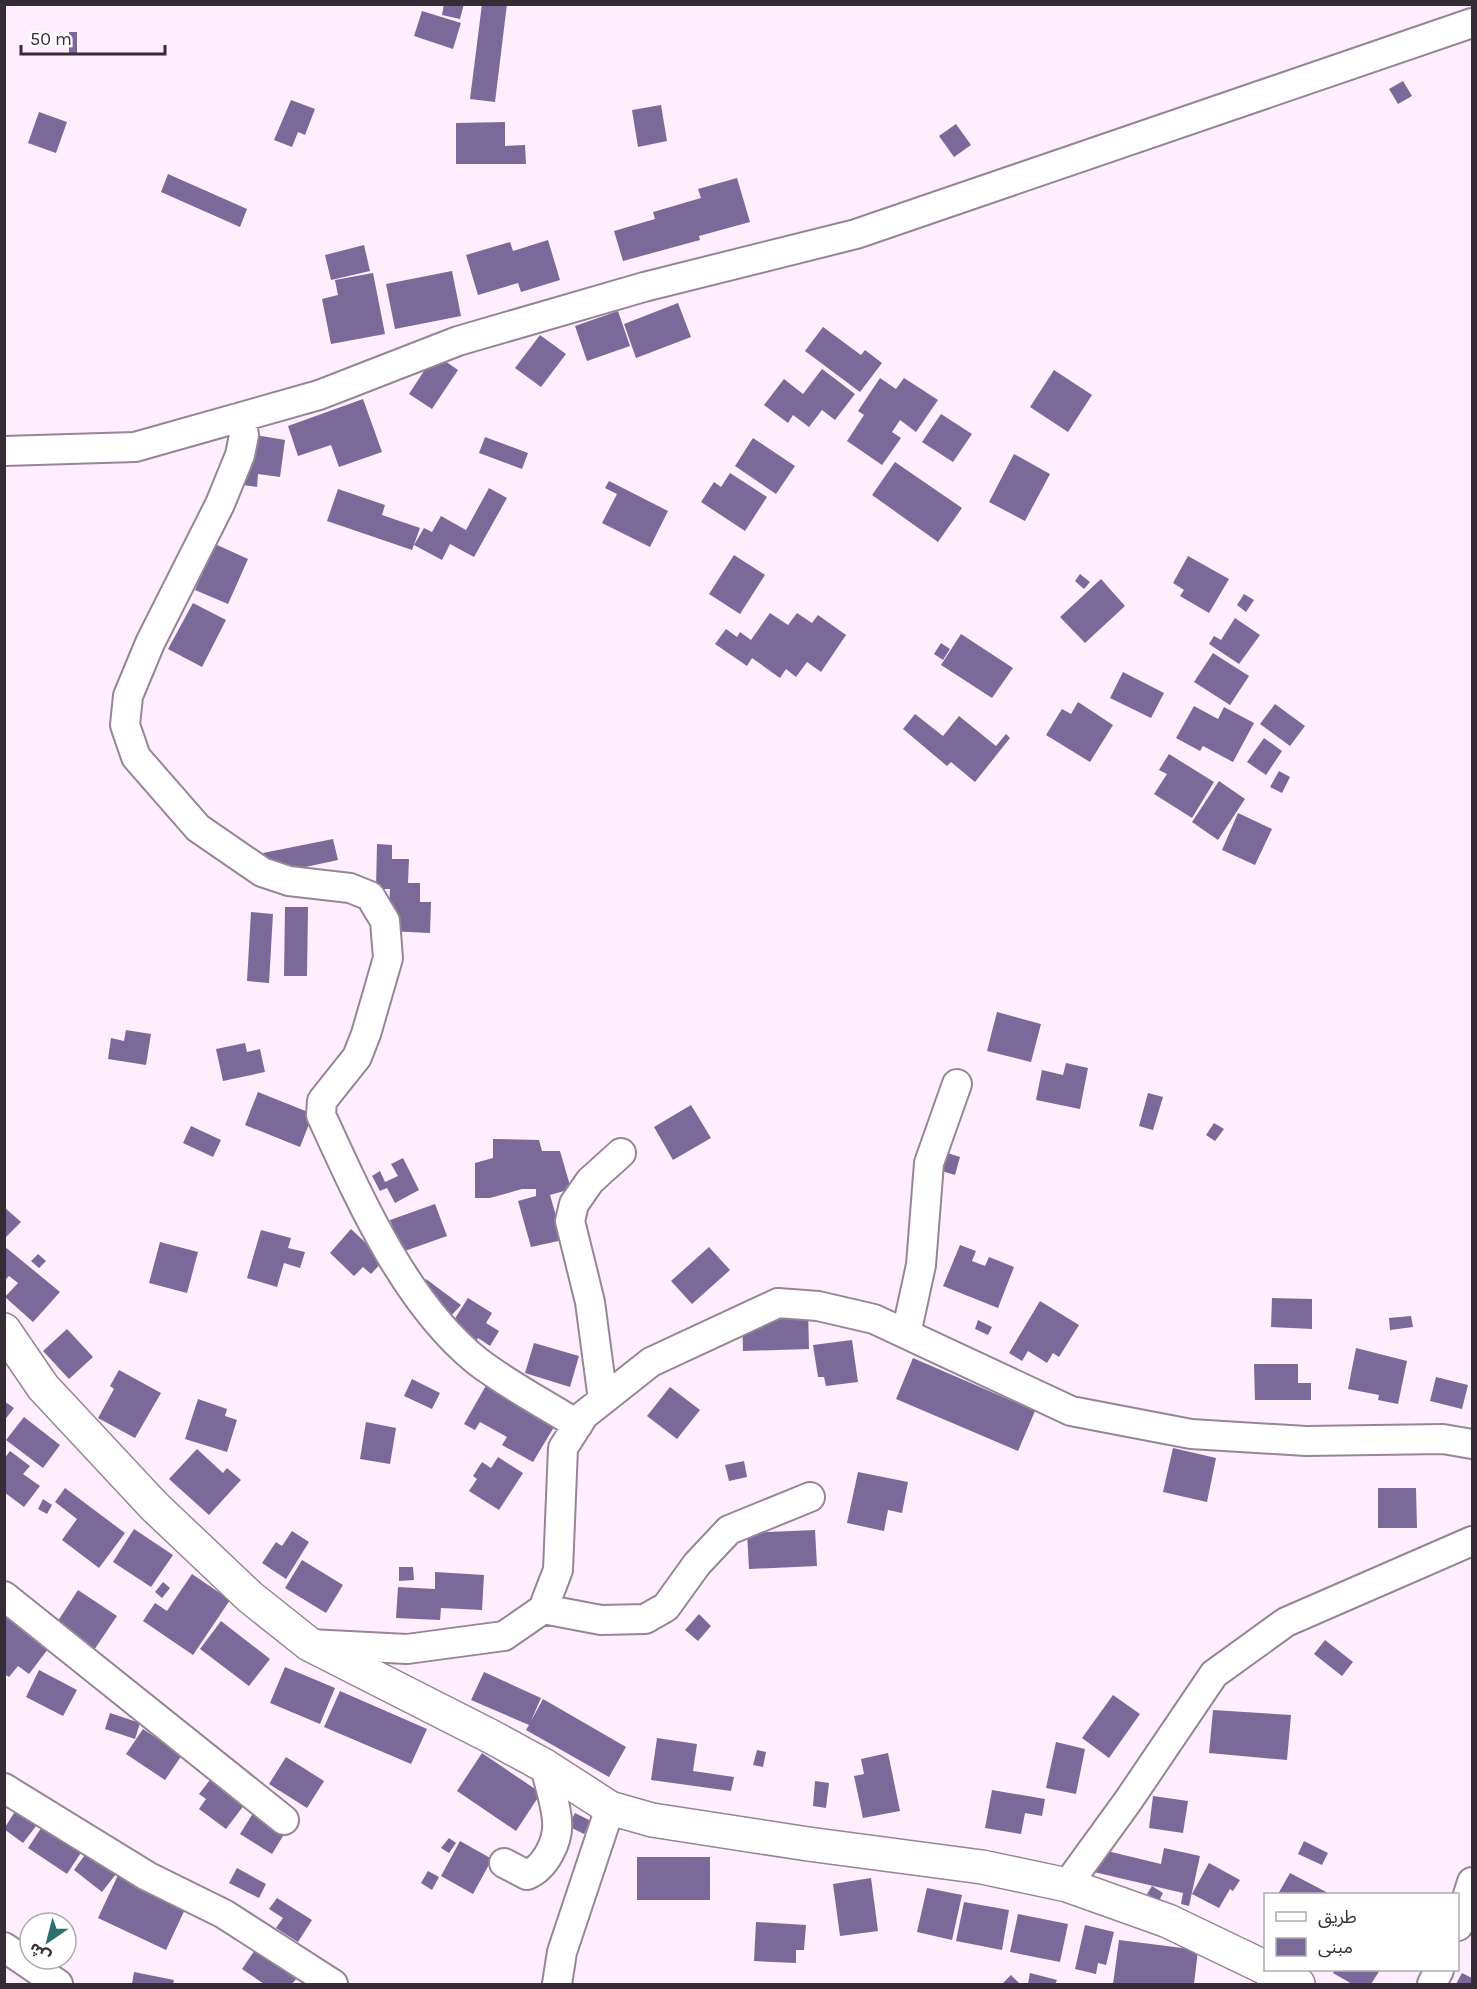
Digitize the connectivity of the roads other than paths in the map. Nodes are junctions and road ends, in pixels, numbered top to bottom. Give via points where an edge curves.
1 (1473, 23) edge
2 (241, 417) junction
3 (4, 451) edge
4 (957, 1084) dead end
5 (621, 1153) dead end
6 (4, 1330) edge
7 (906, 1334) junction
8 (603, 1400) junction
9 (578, 1425) junction
10 (1473, 1444) edge
11 (810, 1497) dead end
12 (1473, 1541) edge
13 (4, 1596) edge
14 (543, 1609) junction
15 (309, 1644) junction
16 (545, 1766) junction
17 (4, 1788) edge
18 (610, 1809) junction
19 (284, 1820) dead end
20 (504, 1863) dead end
21 (1473, 1882) edge
22 (1067, 1885) junction
23 (1459, 1923) edge
24 (4, 1947) edge
25 (1277, 1979) edge
26 (58, 1984) edge
27 (333, 1984) edge
28 (557, 1984) edge

1 - 2 street via 856,234 644,287 458,341 318,395
2 - 3 street via 135,447
2 - 9 street via 244,435 228,484 128,696 125,724 136,758 198,828 262,872 289,881 350,888 370,896 385,921 387,958 357,1057 322,1101 321,1115 369,1221 436,1321 477,1361
4 - 7 street via 929,1163 921,1265
5 - 8 street via 590,1180 574,1204 570,1221 590,1302
6 - 15 main road via 43,1387 154,1506 250,1597
7 - 8 street via 874,1319 818,1306 778,1303 651,1362
7 - 10 street via 1071,1411 1191,1434 1306,1441 1443,1439
8 - 9 street
9 - 14 street via 563,1448 558,1570
11 - 14 street via 729,1530 697,1564 666,1607 645,1619 601,1620
12 - 22 street via 1286,1622 1214,1674
13 - 19 street
14 - 15 street via 504,1635 407,1649
15 - 16 main road
16 - 18 main road
16 - 20 street via 557,1822 555,1841 537,1871 527,1875
17 - 27 street via 147,1876 224,1914
18 - 22 main road via 652,1820 982,1867
18 - 28 street via 562,1952
21 - 23 street
22 - 25 main road via 1168,1921
24 - 26 street

